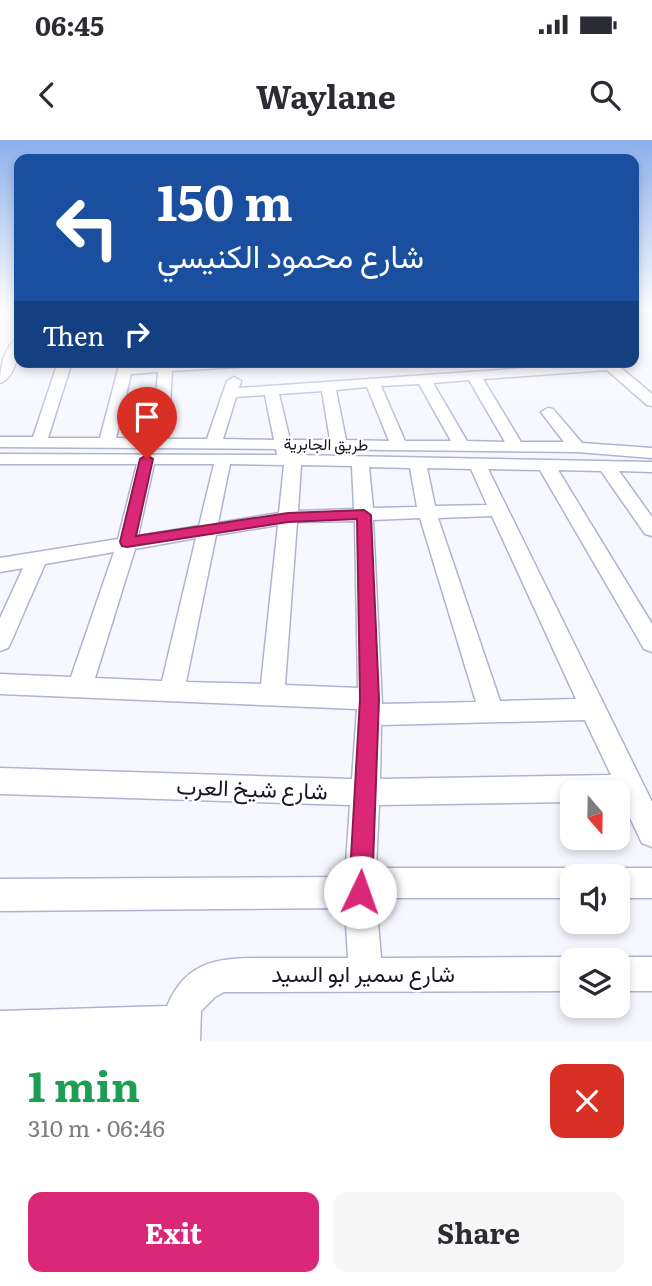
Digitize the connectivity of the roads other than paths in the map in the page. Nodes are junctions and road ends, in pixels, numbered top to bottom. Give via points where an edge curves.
1 (14, 352) edge
2 (63, 368) edge
3 (126, 368) edge
4 (166, 368) edge
5 (238, 368) edge
6 (559, 368) edge
7 (613, 368) edge
8 (473, 375) junction
9 (423, 378) junction
10 (0, 379) edge
11 (372, 382) junction
12 (328, 385) junction
13 (271, 390) junction
14 (230, 393) junction
15 (652, 402) edge
16 (548, 412) dead end
17 (0, 442) edge
18 (38, 442) junction
19 (107, 442) junction
20 (160, 442) junction
21 (339, 444) junction
22 (399, 444) junction
23 (461, 445) junction
24 (516, 446) junction
25 (577, 447) junction
26 (219, 450) junction
27 (287, 455) junction
28 (0, 459) edge
29 (147, 459) junction
30 (360, 462) junction
31 (418, 463) junction
32 (478, 464) junction
33 (546, 465) junction
34 (651, 465) edge
35 (606, 466) junction
36 (499, 510) junction
37 (427, 512) junction
38 (364, 515) junction
39 (288, 517) junction
40 (208, 528) junction
41 (652, 530) edge
42 (127, 542) junction
43 (38, 558) junction
44 (0, 565) edge
45 (0, 642) edge
46 (652, 643) edge
47 (0, 684) edge
48 (80, 687) junction
49 (172, 691) junction
50 (272, 695) junction
51 (369, 707) junction
52 (594, 709) junction
53 (491, 711) junction
54 (0, 781) edge
55 (631, 788) junction
56 (365, 792) junction
57 (652, 832) edge
58 (560, 883) edge
59 (630, 883) edge
60 (652, 883) edge
61 (360, 888) junction
62 (0, 895) edge
63 (366, 974) junction
64 (560, 974) edge
65 (630, 974) edge
66 (652, 974) edge
67 (0, 1028) edge
68 (181, 1032) edge

1 - 10 street
2 - 18 street
3 - 19 street
4 - 20 street
5 - 14 street
6 - 8 street
7 - 15 street
8 - 9 street
8 - 24 street
9 - 11 street
9 - 23 street
11 - 12 street
11 - 22 street
12 - 13 street
12 - 21 street
13 - 14 street
13 - 27 street
14 - 26 street
16 - 25 street
17 - 18 street, طريق الجابرية
18 - 19 street, طريق الجابرية
19 - 20 street, طريق الجابرية
20 - 26 street, طريق الجابرية
21 - 22 street, طريق الجابرية
21 - 27 street, طريق الجابرية
22 - 23 street, طريق الجابرية
23 - 24 street, طريق الجابرية
24 - 25 street, طريق الجابرية
25 - 34 street, طريق الجابرية
26 - 27 street, طريق الجابرية
26 - 29 street, طريق الجابرية
26 - 40 street
27 - 30 street, طريق الجابرية
27 - 39 street
28 - 29 street, طريق الجابرية
29 - 42 street
30 - 31 street, طريق الجابرية
30 - 38 street
31 - 32 street, طريق الجابرية
31 - 37 street
32 - 33 street, طريق الجابرية
32 - 36 street
33 - 35 street, طريق الجابرية
33 - 46 street
34 - 35 street, طريق الجابرية
35 - 41 street
36 - 37 street
36 - 52 street
37 - 38 street
37 - 53 street
38 - 39 street
38 - 51 street
39 - 40 street
39 - 50 street
40 - 42 street
40 - 49 street
42 - 43 street
42 - 48 street
43 - 44 street
43 - 45 street
47 - 48 street
48 - 49 street
49 - 50 street
50 - 51 street
51 - 53 street
51 - 56 street
52 - 53 street
52 - 55 street
54 - 56 street, شارع شيخ العرب
55 - 56 street, شارع شيخ العرب
55 - 57 street
56 - 61 street
58 - 61 street
59 - 60 street
61 - 62 street
61 - 63 street
63 - 64 street, شارع سمير ابو السيد
63 - 68 street, شارع سمير ابو السيد via 208,979 194,989 183,1007
65 - 66 street
67 - 68 street

